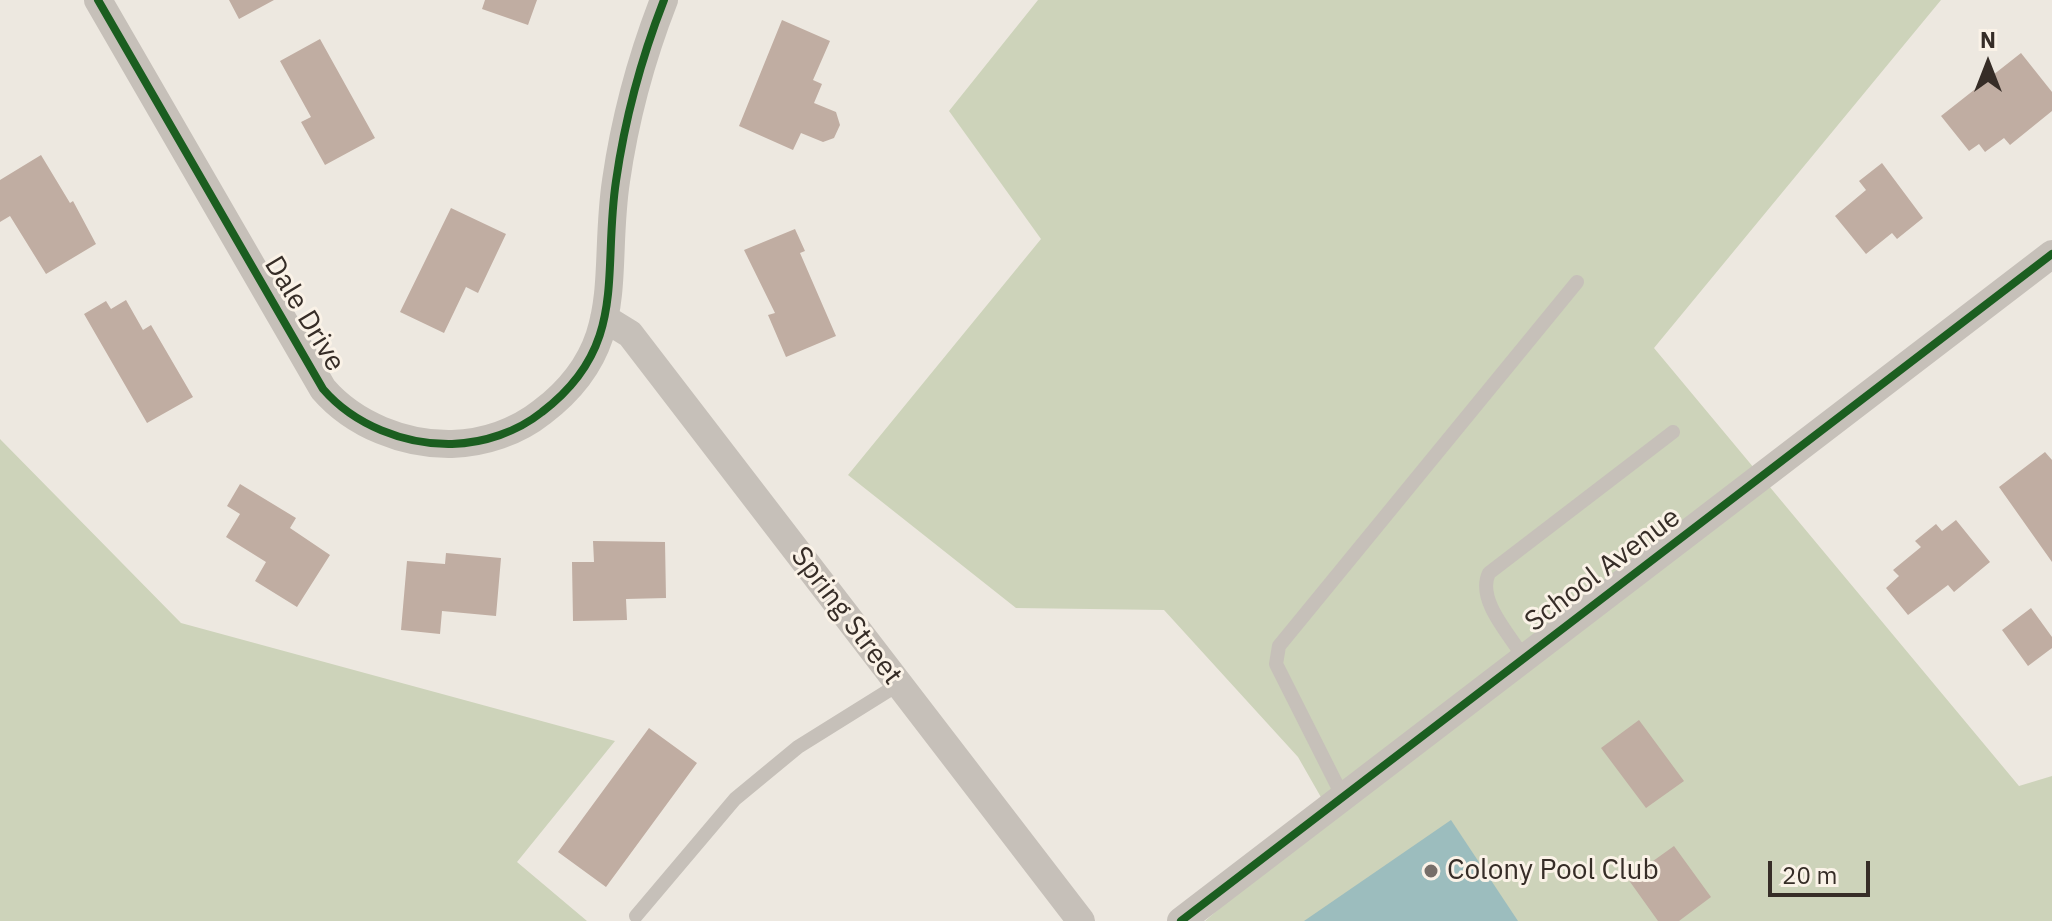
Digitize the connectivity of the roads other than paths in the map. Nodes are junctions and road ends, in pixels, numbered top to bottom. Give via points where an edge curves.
1 (98, 0) edge
2 (664, 0) edge
3 (2052, 254) edge
4 (1577, 282) dead end
5 (604, 318) junction
6 (1673, 432) dead end
7 (1524, 658) junction
8 (899, 684) junction
9 (1343, 797) junction
10 (636, 916) dead end
11 (1081, 921) edge
12 (1181, 921) edge

1 - 5 street, Dale Drive via 296,348 331,398 363,423 438,444 504,434 564,396 593,357
2 - 5 street, Dale Drive via 645,46 620,151
3 - 7 street, School Avenue
4 - 9 lane via 1279,646 1276,664
5 - 8 street, Spring Street via 630,334
6 - 7 lane via 1489,573 1483,584 1487,598
7 - 9 street, School Avenue
8 - 10 lane via 798,747 735,799
8 - 11 street, Spring Street
9 - 12 street, School Avenue

